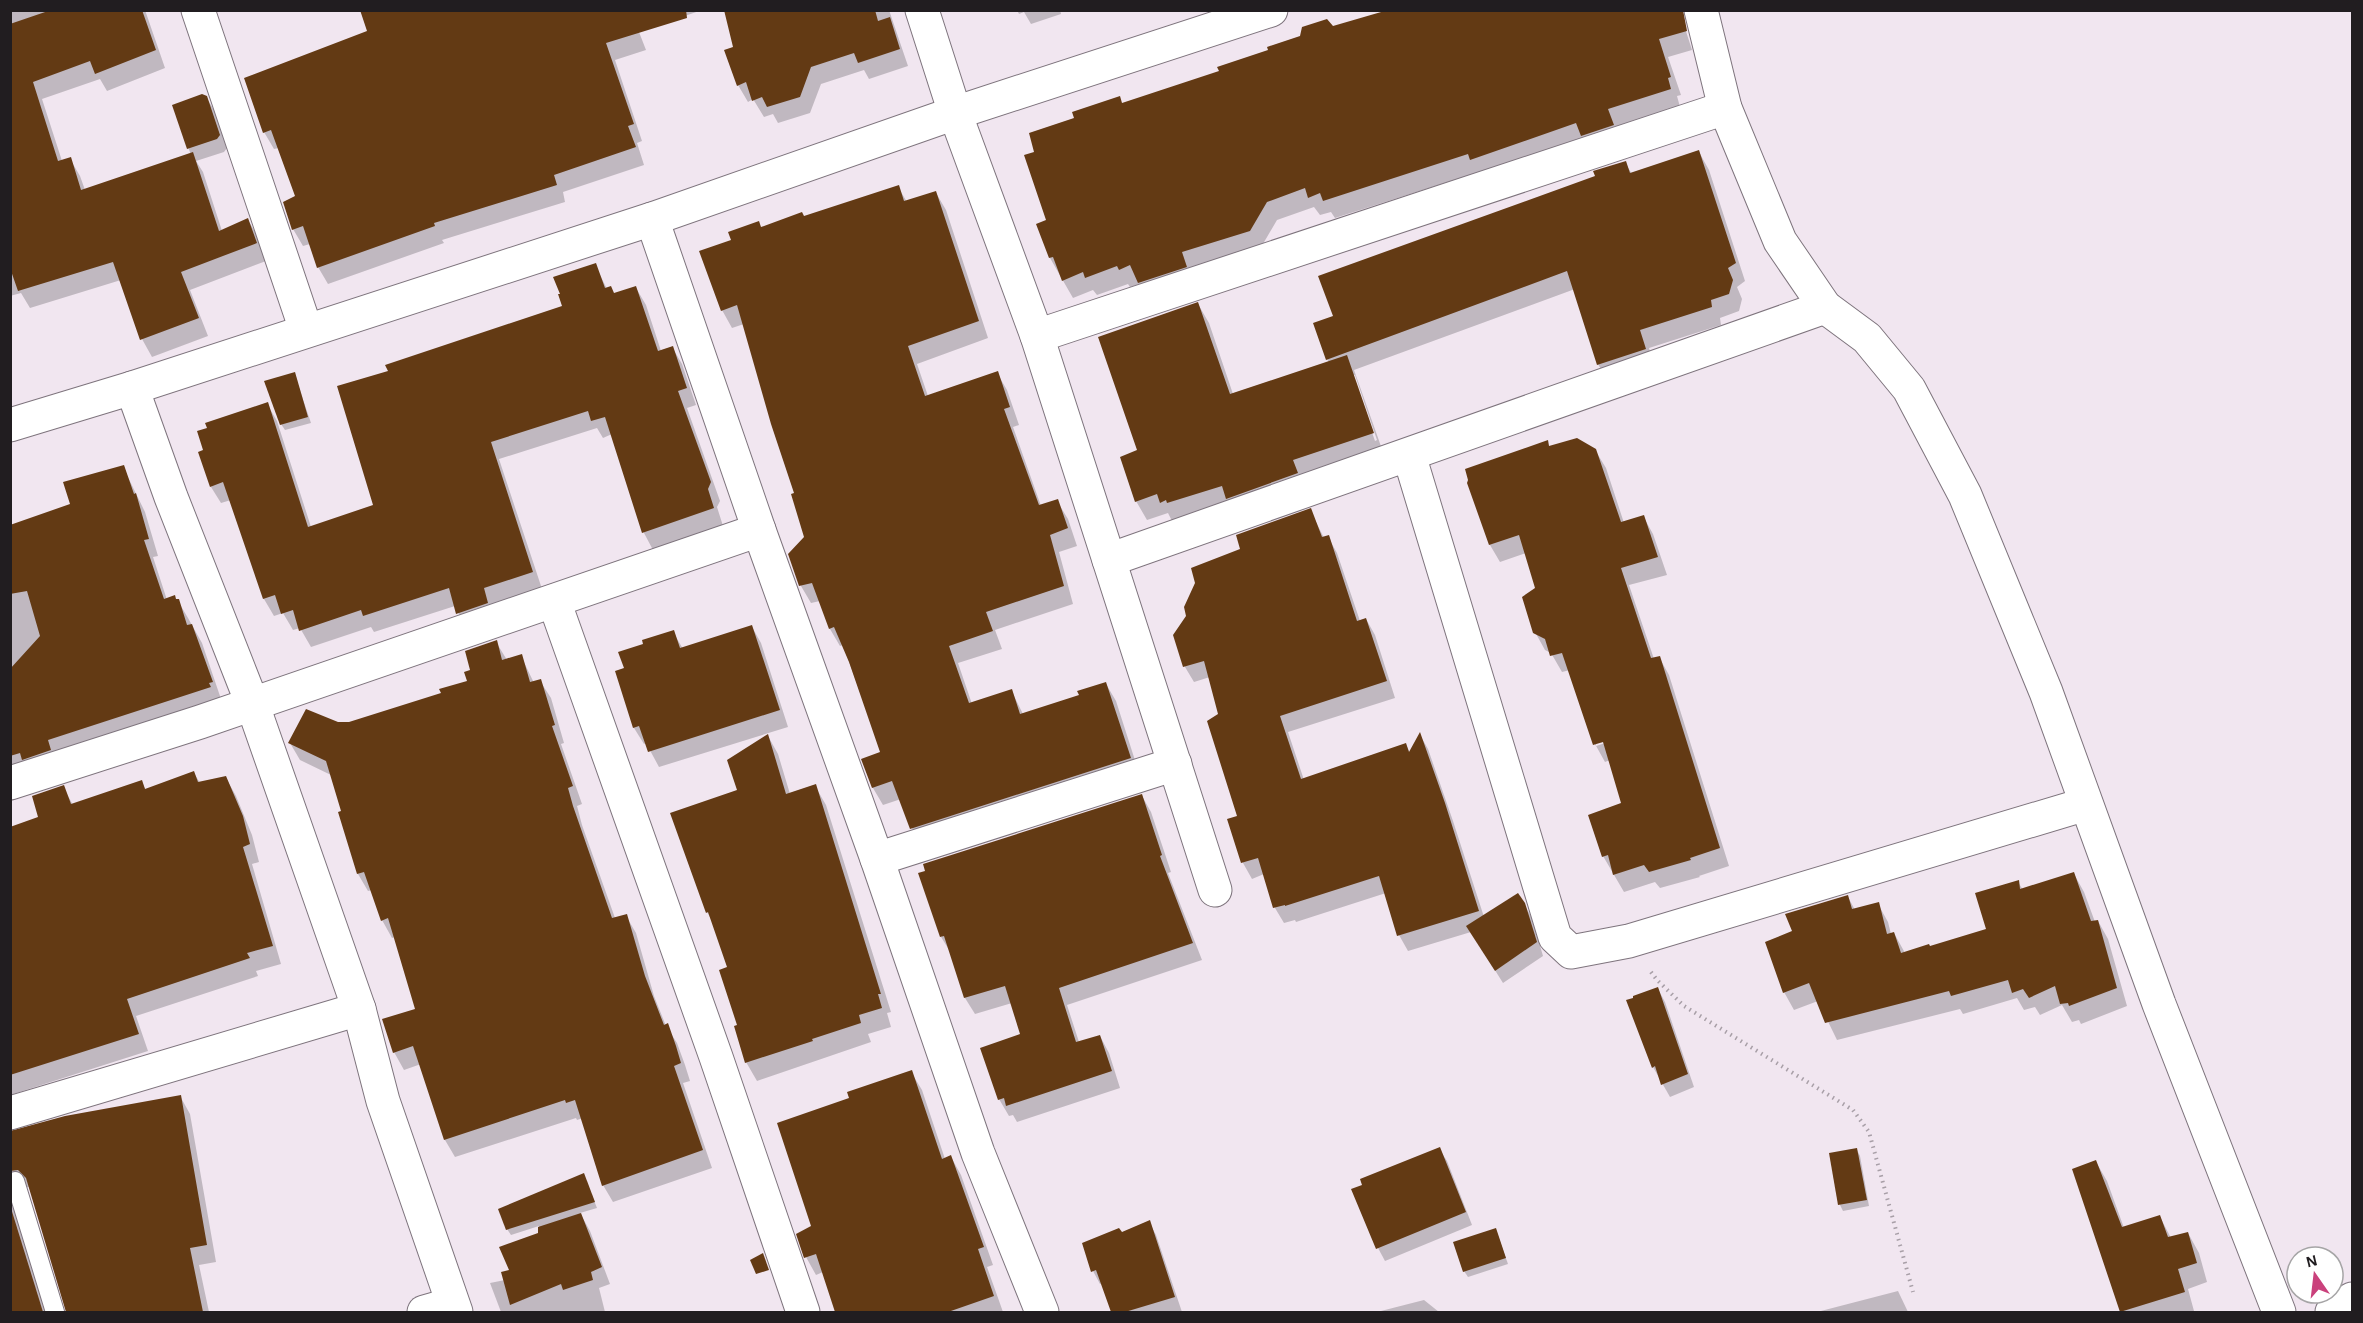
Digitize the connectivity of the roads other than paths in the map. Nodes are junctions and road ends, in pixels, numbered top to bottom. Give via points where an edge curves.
1 (198, 10) edge
2 (922, 10) edge
3 (1271, 10) edge
4 (1701, 10) edge
5 (1725, 108) junction
6 (955, 113) junction
7 (652, 219) junction
8 (1825, 307) junction
9 (306, 330) junction
10 (1037, 336) junction
11 (132, 388) junction
12 (10, 425) edge
13 (1409, 455) junction
14 (759, 530) junction
15 (1109, 560) junction
16 (554, 601) junction
17 (252, 704) junction
18 (1175, 764) junction
19 (10, 783) edge
20 (2086, 804) junction
21 (877, 859) junction
22 (1215, 890) dead end
23 (359, 1009) junction
24 (10, 1113) edge
25 (15, 1181) dead end
26 (2352, 1299) edge
27 (444, 1310) edge
28 (55, 1312) edge
29 (803, 1312) edge
30 (1042, 1312) edge
31 (2279, 1312) edge
32 (2332, 1312) edge

1 - 9 street
2 - 6 street
3 - 6 street
4 - 5 street
5 - 8 street via 1780,241
5 - 10 street
6 - 7 street
6 - 10 street
7 - 9 street
7 - 14 street
8 - 13 street
8 - 20 street via 1867,338 1909,389 1960,484 2046,692
9 - 11 street
10 - 15 street
11 - 12 street
11 - 17 street
13 - 15 street
13 - 20 street via 1555,937 1571,952 1629,941
14 - 16 street
14 - 21 street
15 - 18 street
16 - 17 street
16 - 29 street
17 - 19 street
17 - 23 street
18 - 21 street
18 - 22 street
20 - 31 street
21 - 30 street via 978,1153
23 - 24 street
23 - 27 street
25 - 28 lane
26 - 32 street

